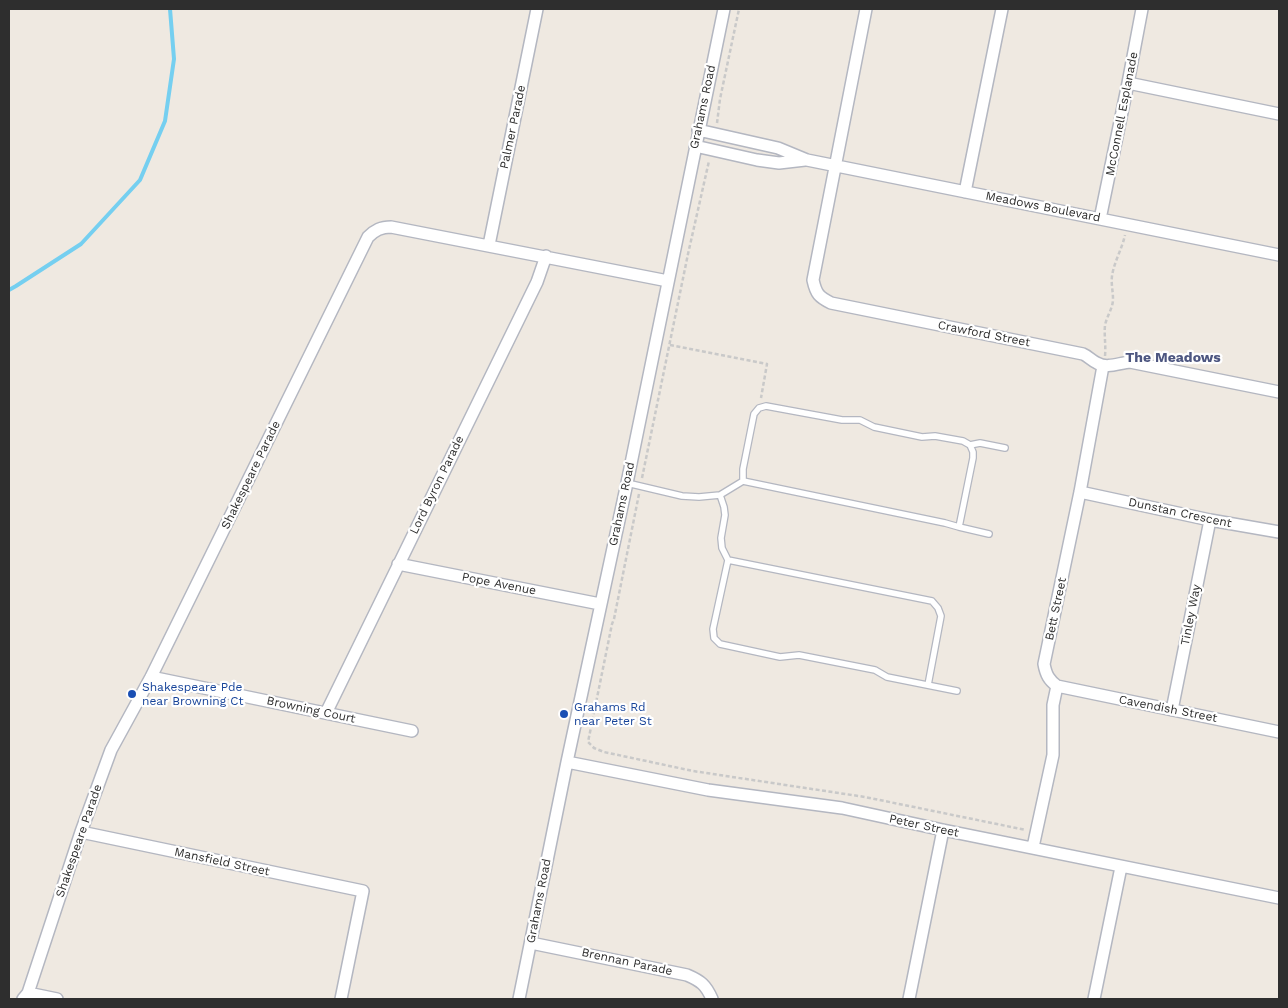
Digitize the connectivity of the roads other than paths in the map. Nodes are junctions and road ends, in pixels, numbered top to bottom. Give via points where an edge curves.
1 (537, 9) edge
2 (724, 9) edge
3 (866, 9) edge
4 (1002, 9) edge
5 (1142, 9) edge
6 (1128, 83) junction
7 (1279, 114) edge
8 (698, 130) junction
9 (695, 146) junction
10 (807, 160) junction
11 (835, 165) junction
12 (965, 192) junction
13 (1100, 218) junction
14 (488, 245) junction
15 (1279, 255) edge
16 (546, 256) junction
17 (668, 281) junction
18 (1103, 366) junction
19 (1279, 392) edge
20 (970, 445) junction
21 (1005, 448) dead end
22 (743, 481) junction
23 (627, 483) junction
24 (1080, 492) junction
25 (720, 495) junction
26 (1210, 520) junction
27 (959, 527) junction
28 (1279, 532) edge
29 (989, 534) dead end
30 (728, 560) junction
31 (398, 564) junction
32 (600, 604) junction
33 (151, 677) junction
34 (928, 684) junction
35 (1058, 686) junction
36 (957, 691) dead end
37 (1172, 710) junction
38 (326, 712) junction
39 (412, 730) dead end
40 (1279, 732) edge
41 (567, 762) junction
42 (943, 830) junction
43 (81, 832) junction
44 (1033, 848) junction
45 (1121, 867) junction
46 (1279, 898) edge
47 (531, 943) junction
48 (26, 996) edge
49 (57, 999) edge
50 (341, 999) edge
51 (519, 999) edge
52 (712, 999) edge
53 (909, 999) edge
54 (1094, 999) edge

1 - 14 street, Palmer Parade
2 - 8 street, Grahams Road
3 - 11 street
4 - 12 street
5 - 6 street, McConnell Esplanade
6 - 7 street
6 - 13 street, McConnell Esplanade
8 - 9 street, Grahams Road
8 - 10 street, Meadows Boulevard via 778,148
9 - 10 street, Meadows Boulevard via 779,163
9 - 17 street, Grahams Road
10 - 11 street, Meadows Boulevard
11 - 12 street, Meadows Boulevard
11 - 18 street, Crawford Street via 813,280 821,299 1083,354
12 - 13 street, Meadows Boulevard
13 - 15 street, Meadows Boulevard
14 - 16 street, Shakespeare Parade
14 - 33 street, Shakespeare Parade via 391,227 375,230 368,237
16 - 17 street, Shakespeare Parade
16 - 31 street, Lord Byron Parade via 537,282
17 - 23 street, Grahams Road
18 - 19 street via 1130,362
18 - 24 street, Bett Street
20 - 21 lane via 980,443
20 - 22 lane via 874,427 860,420 842,420 766,406 754,414
20 - 27 lane via 973,458
22 - 25 lane
22 - 27 lane
23 - 25 lane via 682,496
23 - 32 street, Grahams Road
24 - 26 street, Dunstan Crescent
24 - 35 street, Bett Street via 1044,664 1045,673
25 - 30 lane via 725,515 722,548
26 - 28 street, Dunstan Crescent
26 - 37 street, Tinley Way
27 - 29 lane
30 - 34 lane via 932,601 940,616
30 - 34 lane via 713,629 714,638 720,644 780,657 799,655
31 - 32 street, Pope Avenue
31 - 38 street, Lord Byron Parade
32 - 41 street, Grahams Road
33 - 38 street, Browning Court
33 - 43 street, Shakespeare Parade via 111,750
34 - 36 lane
35 - 37 street, Cavendish Street
35 - 44 street via 1053,705 1053,755
37 - 40 street, Cavendish Street
38 - 39 street, Browning Court
41 - 42 street, Peter Street via 708,790 842,808
41 - 47 street, Grahams Road
42 - 44 street, Peter Street
42 - 53 street
43 - 48 street, Shakespeare Parade
43 - 50 street, Mansfield Street via 363,891
44 - 45 street, Peter Street
45 - 46 street, Peter Street
45 - 54 street
47 - 51 street, Grahams Road
47 - 52 street, Brennan Parade via 687,975 699,980
48 - 49 street

